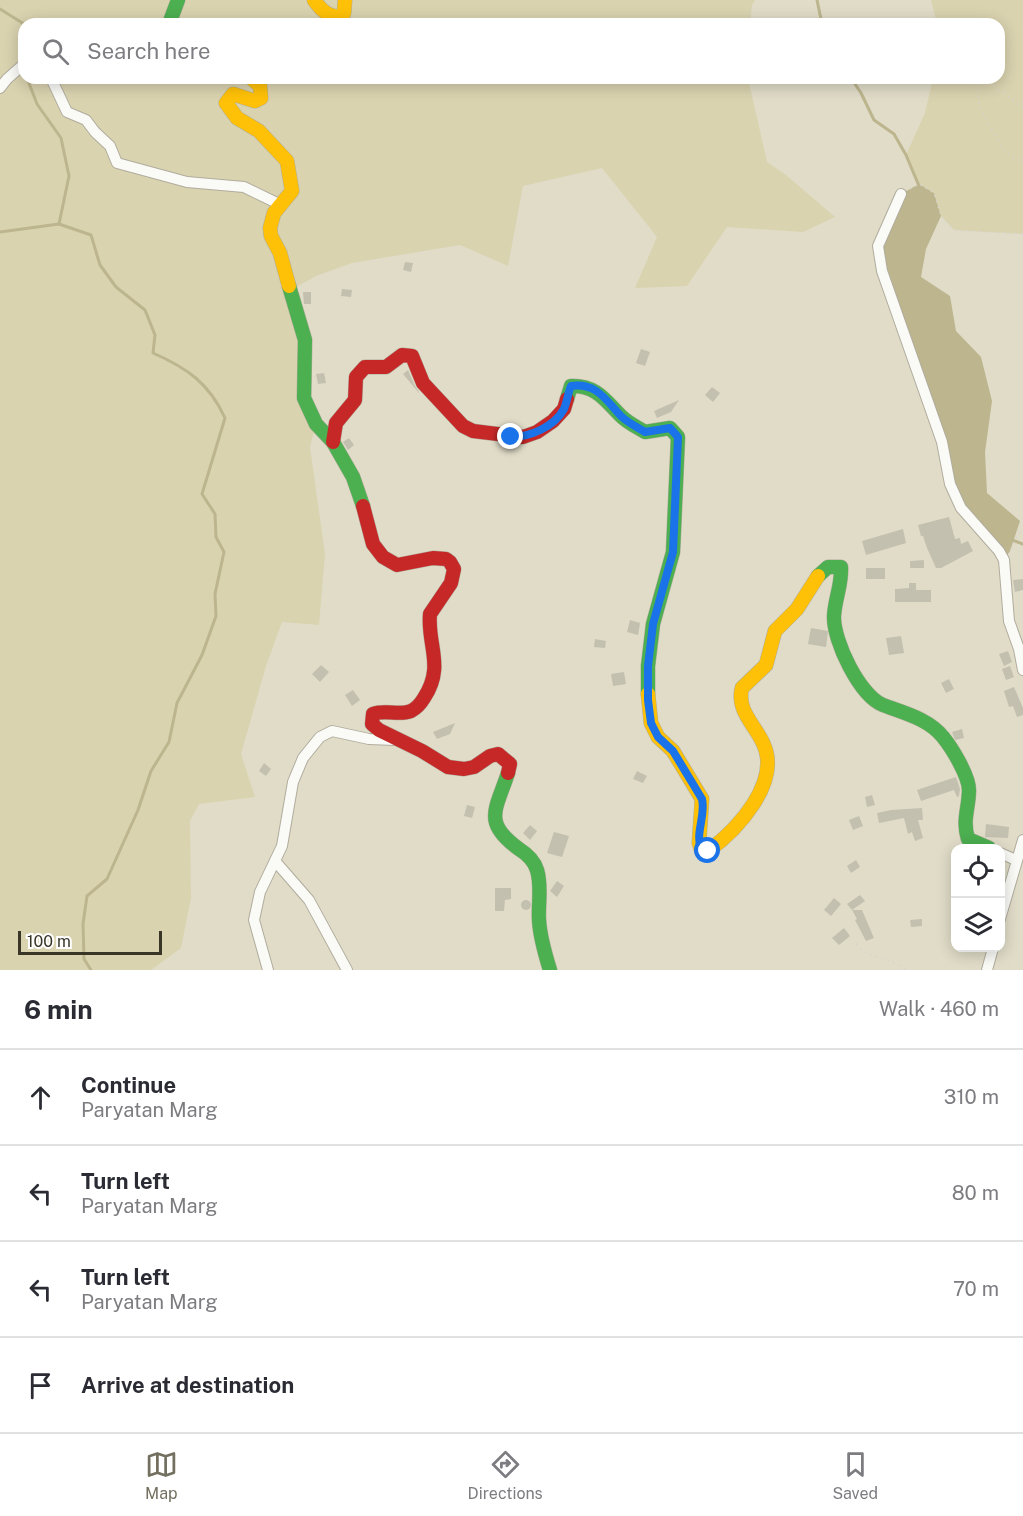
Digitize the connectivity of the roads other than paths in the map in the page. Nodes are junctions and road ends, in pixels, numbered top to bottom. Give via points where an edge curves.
1 (178, 0) edge
2 (314, 0) edge
3 (345, 0) edge
4 (171, 18) edge
5 (18, 69) edge
6 (54, 84) edge
7 (260, 84) edge
8 (0, 88) edge
9 (901, 194) road end
10 (279, 204) junction
11 (333, 442) junction
12 (1023, 670) edge
13 (398, 740) junction
14 (1023, 840) edge
15 (978, 844) edge
16 (1005, 855) edge
17 (1016, 860) junction
18 (275, 861) junction
19 (1005, 901) edge
20 (992, 952) edge
21 (268, 970) edge
22 (347, 970) edge
23 (550, 970) edge
24 (987, 970) edge

1 - 4 street
2 - 3 street via 323,12 334,17 344,14
5 - 8 street
6 - 10 street via 67,112 86,120 110,146 117,163 187,182 244,187
7 - 10 street via 261,98 255,101 233,94 226,103 237,118 259,131 287,162 292,191
9 - 12 street via 878,246 882,271 942,442 950,483 961,508 1004,560 1009,621
10 - 11 street via 269,229 271,242 280,253 305,340 304,398 316,424
11 - 13 street via 353,477 373,544 383,557 397,565 443,557 453,569 451,584 430,614 436,668 428,691 416,708 406,712 379,711 371,719 379,730
11 - 15 street via 336,423 355,400 356,377 365,367 384,368 402,355 412,356 423,383 463,426 473,431 523,437 537,432 564,408 571,386 581,384 609,400 622,417 645,432 670,428 678,437 674,543 653,624 648,700 651,723 658,737 673,751 702,799 698,840 701,849 708,851 716,846 755,802 765,784 769,765 766,744 740,699 745,682 765,667 774,633 792,617 815,578 834,565 843,572 834,619 842,650 863,688 876,702 930,724 943,736 965,774 969,788 964,826 968,839
13 - 18 street via 332,731 320,737 303,758 293,782 282,846
13 - 23 street via 457,769 474,767 498,754 510,764 494,809 496,825 502,836 531,858 536,867 542,946
14 - 17 street
16 - 17 street
17 - 19 street
18 - 21 street via 260,892 254,920
18 - 22 street via 309,900
20 - 24 street

